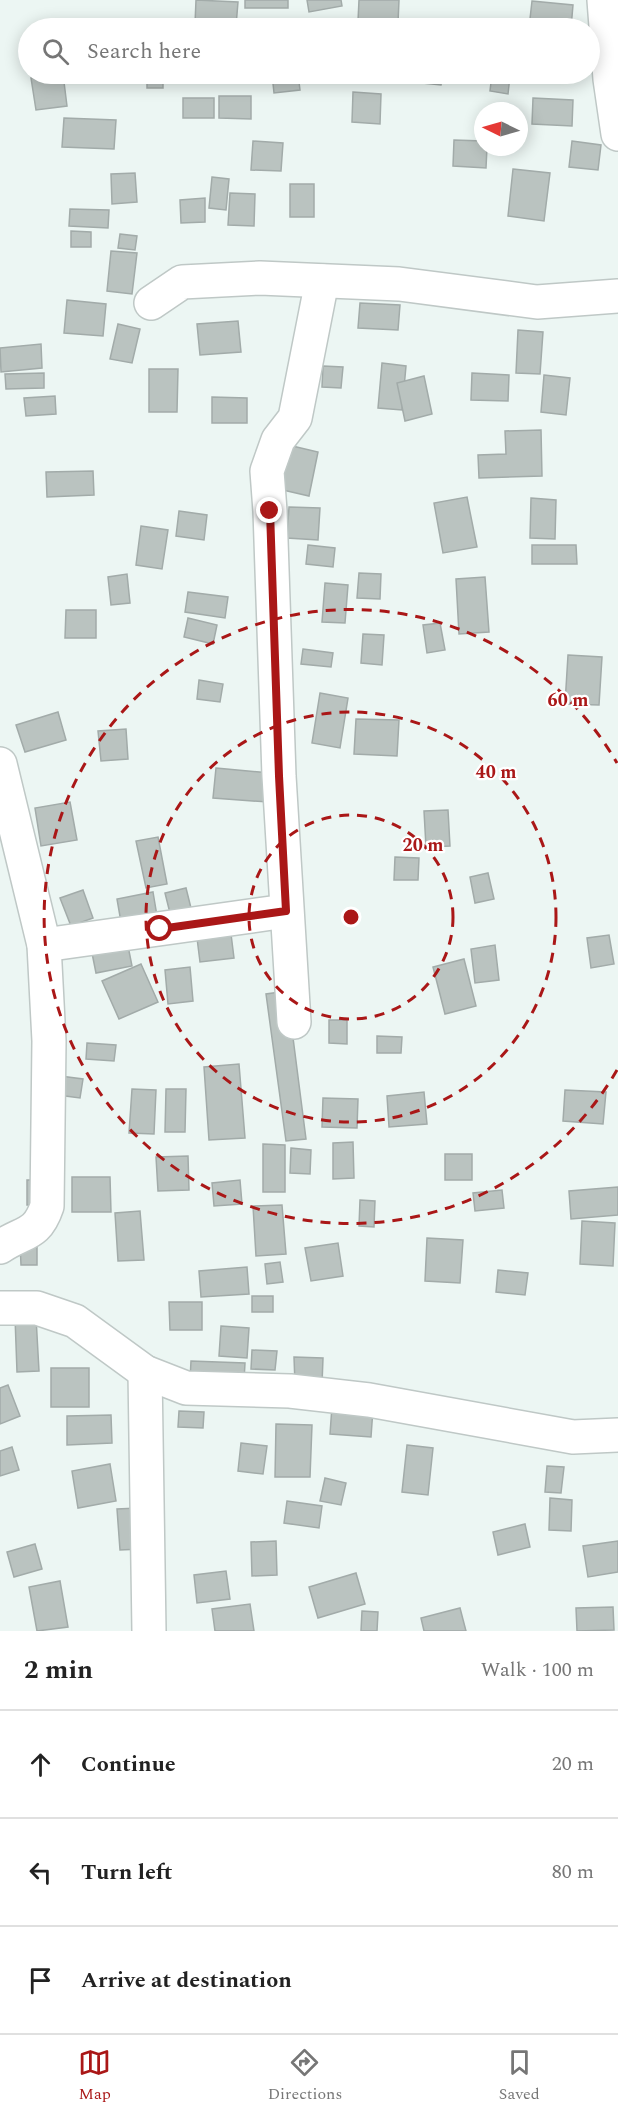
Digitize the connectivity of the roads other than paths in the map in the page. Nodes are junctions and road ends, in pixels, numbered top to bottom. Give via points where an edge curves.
1 (604, 0) edge
2 (618, 134) edge
3 (322, 281) junction
4 (618, 296) edge
5 (151, 303) dead end
6 (0, 764) edge
7 (286, 911) junction
8 (44, 945) junction
9 (294, 1022) dead end
10 (0, 1247) edge
11 (0, 1308) edge
12 (144, 1372) junction
13 (618, 1435) edge
14 (149, 1631) edge

1 - 2 street
3 - 4 street via 399,284 537,302
3 - 5 street via 260,278 182,282
3 - 7 street via 294,418 278,440 267,471
6 - 8 street
7 - 8 street
7 - 9 street
8 - 10 street via 49,1041 47,1206 42,1222
11 - 12 street via 38,1308 75,1321
12 - 13 street via 186,1388 290,1391 369,1400 573,1437
12 - 14 street

